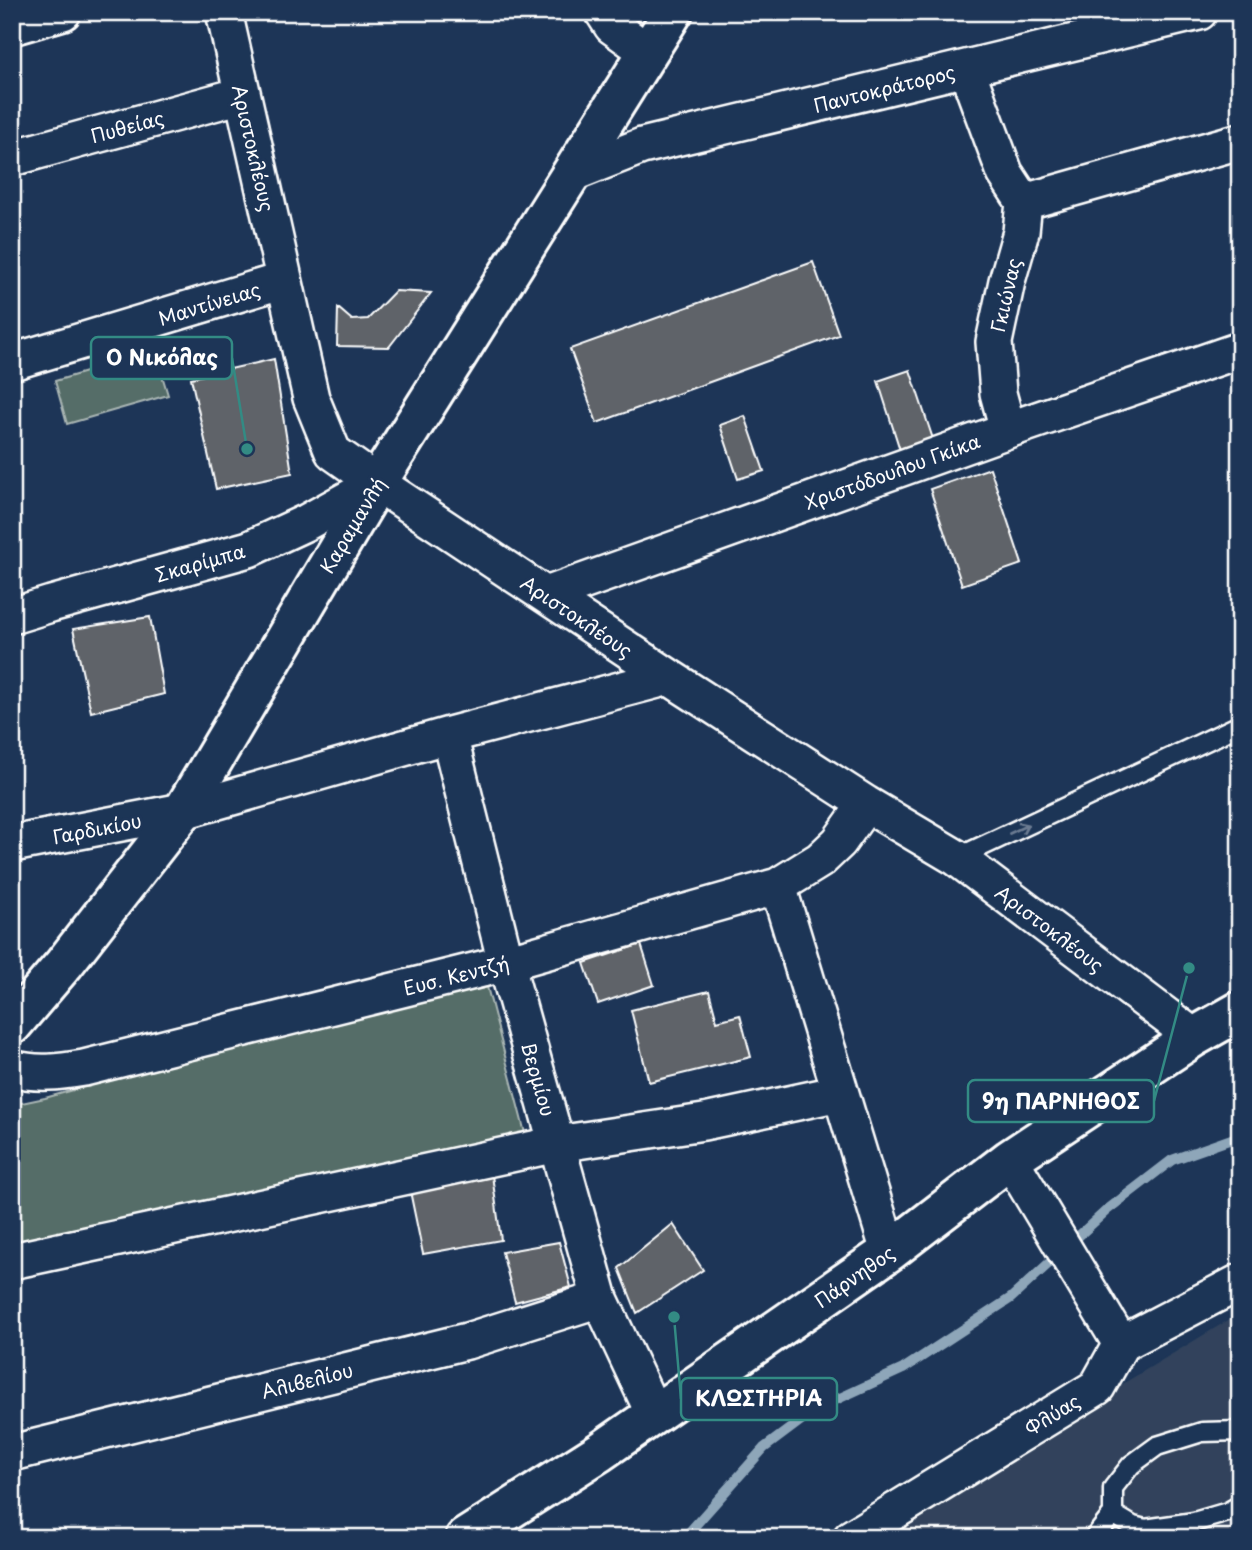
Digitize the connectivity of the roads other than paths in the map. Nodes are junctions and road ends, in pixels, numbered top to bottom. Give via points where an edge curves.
1 (63, 12) edge
2 (224, 12) edge
3 (603, 12) edge
4 (673, 12) edge
5 (1199, 12) edge
6 (12, 27) edge
7 (648, 52) junction
8 (966, 68) junction
9 (243, 95) junction
10 (1240, 141) edge
11 (12, 158) edge
12 (572, 174) junction
13 (1024, 202) junction
14 (284, 281) junction
15 (1240, 350) edge
16 (12, 362) edge
17 (1009, 430) junction
18 (377, 483) junction
19 (546, 595) junction
20 (12, 616) edge
21 (669, 677) junction
22 (1240, 725) edge
23 (449, 735) junction
24 (866, 804) junction
25 (183, 811) junction
26 (12, 844) edge
27 (957, 858) junction
28 (778, 886) junction
29 (506, 963) junction
30 (1240, 1011) edge
31 (12, 1025) edge
32 (1194, 1037) junction
33 (12, 1068) edge
34 (840, 1093) junction
35 (557, 1144) junction
36 (1010, 1158) junction
37 (889, 1252) junction
38 (12, 1261) edge
39 (1239, 1285) edge
40 (600, 1299) junction
41 (1121, 1344) junction
42 (654, 1414) junction
43 (1240, 1431) edge
44 (12, 1453) edge
45 (1240, 1506) edge
46 (1113, 1514) junction
47 (465, 1538) edge
48 (851, 1538) edge
49 (1094, 1538) edge

1 - 6 street
2 - 9 street, Αριστοκλέους
3 - 7 street via 612,26
4 - 7 main road, Καραμανλή
5 - 8 street, Παντοκράτορος
7 - 12 main road, Καραμανλή
8 - 12 street, Παντοκράτορος via 642,146
8 - 13 street via 1005,173
9 - 11 street, Πυθείας
9 - 14 street, Αριστοκλέους
10 - 13 street
12 - 18 main road, Καραμανλή
13 - 17 street, Γκιώνας via 994,342 998,393
14 - 16 street, Μαντίνειας
14 - 18 street, Αριστοκλέους via 311,398 333,452
15 - 17 street, Χριστόδουλου Γκίκα
17 - 19 street, Χριστόδουλου Γκίκα
18 - 19 street, Αριστοκλέους
18 - 20 street, Σκαρίμπα via 249,549
18 - 25 main road, Καραμανλή
19 - 21 street, Αριστοκλέους
21 - 23 street, Γαρδικίου
21 - 24 street, Αριστοκλέους
27 -> 22 lane
23 - 25 street, Γαρδικίου
23 - 29 street, Βερμίου
24 - 27 street, Αριστοκλέους
24 - 28 street, Ευσ. Κεντζή via 830,851
25 - 26 street, Γαρδικίου
25 - 31 main road, Καραμανλή
27 - 32 street, Αριστοκλέους
28 - 29 street, Ευσ. Κεντζή
28 - 34 street
29 - 33 street, Ευσ. Κεντζή via 84,1068 59,1072
29 - 35 street, Βερμίου
30 - 32 main road, Πάρνηθος
32 - 36 main road, Πάρνηθος
34 - 35 street via 704,1122
34 - 37 street
35 - 38 street
35 - 40 street, Βερμίου
36 - 37 main road, Πάρνηθος
36 - 41 street
37 - 42 main road, Πάρνηθος
39 - 41 street
40 - 42 street, Βερμίου
40 - 44 street, Αλιβελίου via 467,1341
41 - 48 street, Φλύας via 1097,1387
42 - 47 main road, Πάρνηθος
43 - 46 lane via 1202,1432 1157,1446 1130,1465 1113,1488
45 - 46 lane via 1194,1522 1144,1529
46 - 49 lane

